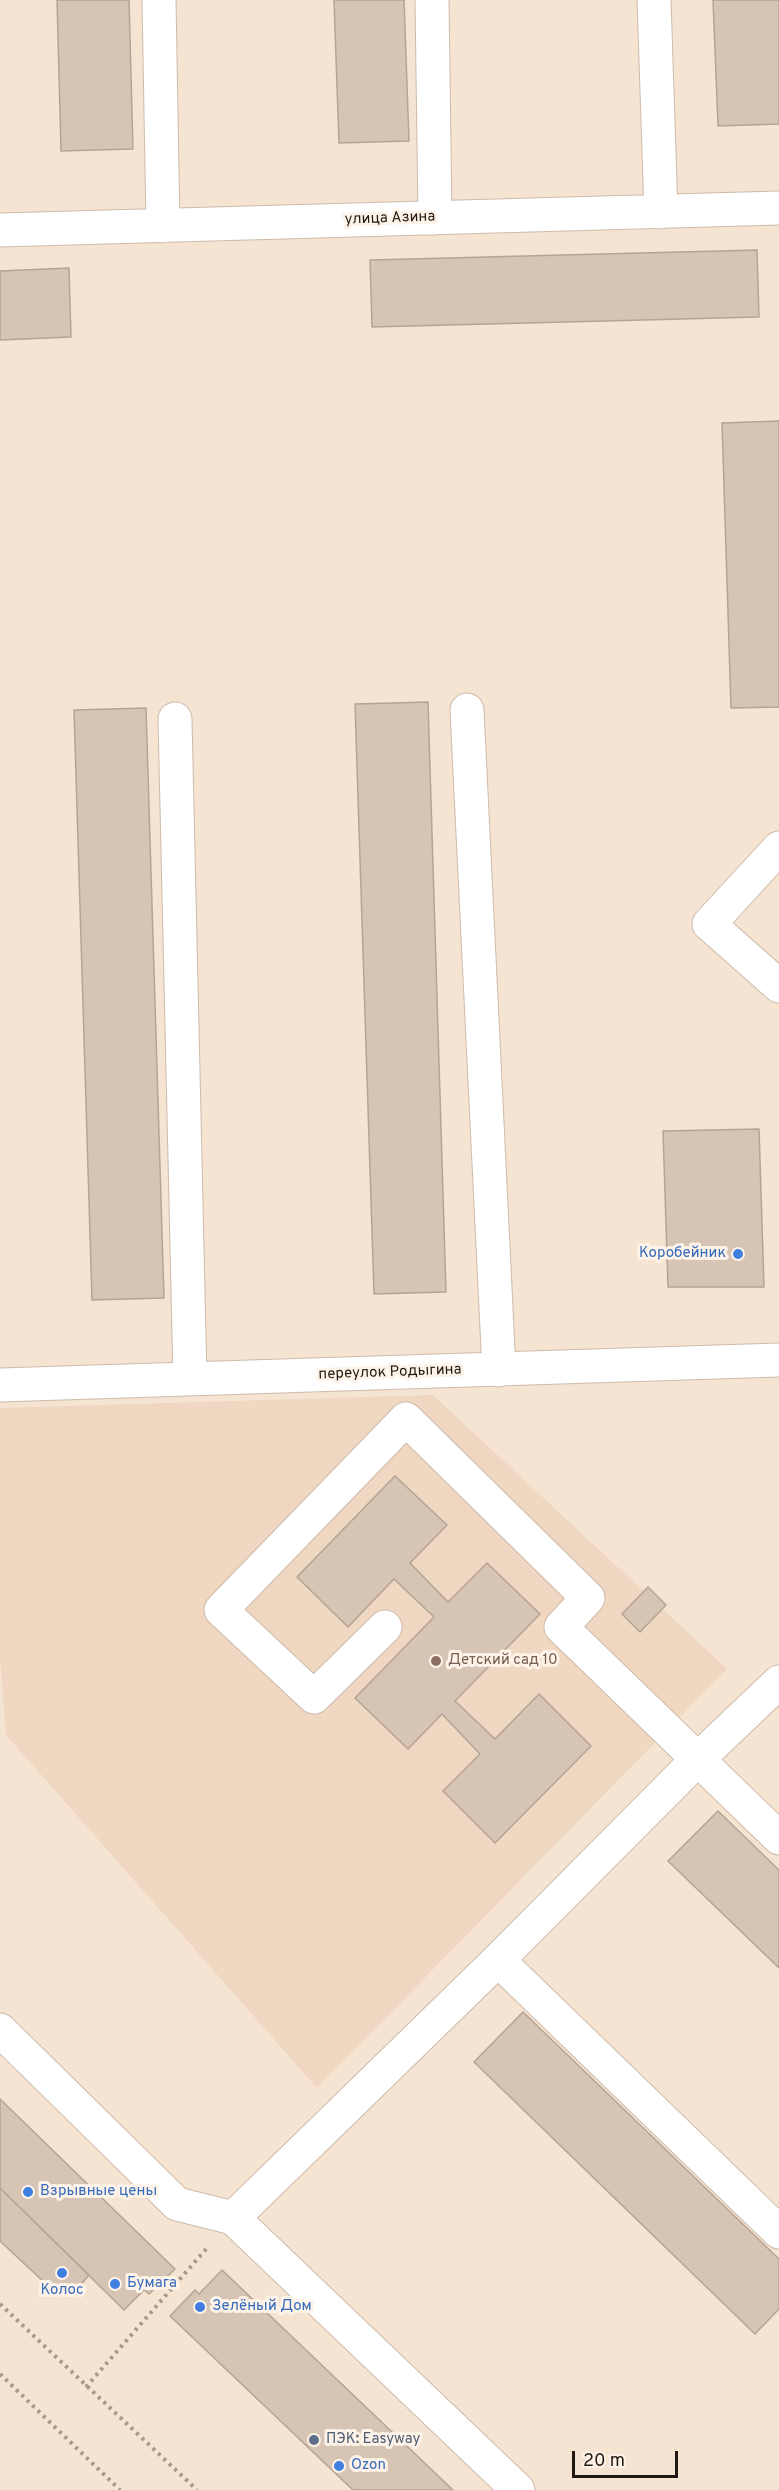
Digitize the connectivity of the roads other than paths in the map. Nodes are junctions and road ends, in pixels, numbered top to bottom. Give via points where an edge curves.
1 (159, 0) edge
2 (432, 0) edge
3 (654, 0) edge
4 (779, 208) edge
5 (661, 212) junction
6 (435, 218) junction
7 (163, 226) junction
8 (0, 230) edge
9 (467, 710) dead end
10 (175, 718) dead end
11 (779, 848) edge
12 (779, 986) edge
13 (779, 1360) edge
14 (499, 1370) junction
15 (190, 1379) junction
16 (0, 1385) edge
17 (385, 1627) dead end
18 (779, 1682) edge
19 (697, 1760) junction
20 (779, 1838) edge
21 (498, 1960) junction
22 (0, 2030) edge
23 (233, 2218) junction
24 (779, 2232) edge
25 (518, 2490) edge

1 - 7 street
2 - 6 street
3 - 5 street
4 - 5 street, улица Азина
5 - 6 street, улица Азина
6 - 7 street, улица Азина
7 - 8 street, улица Азина
9 - 14 street
10 - 15 street
11 - 12 street via 709,924
13 - 14 street, переулок Родыгина
14 - 15 street, переулок Родыгина
15 - 16 street, переулок Родыгина
17 - 19 street via 314,1697 221,1610 406,1419 588,1598 561,1627
18 - 19 street
19 - 20 street
19 - 21 street
21 - 23 street
21 - 24 street
22 - 23 street via 177,2204
23 - 25 street

